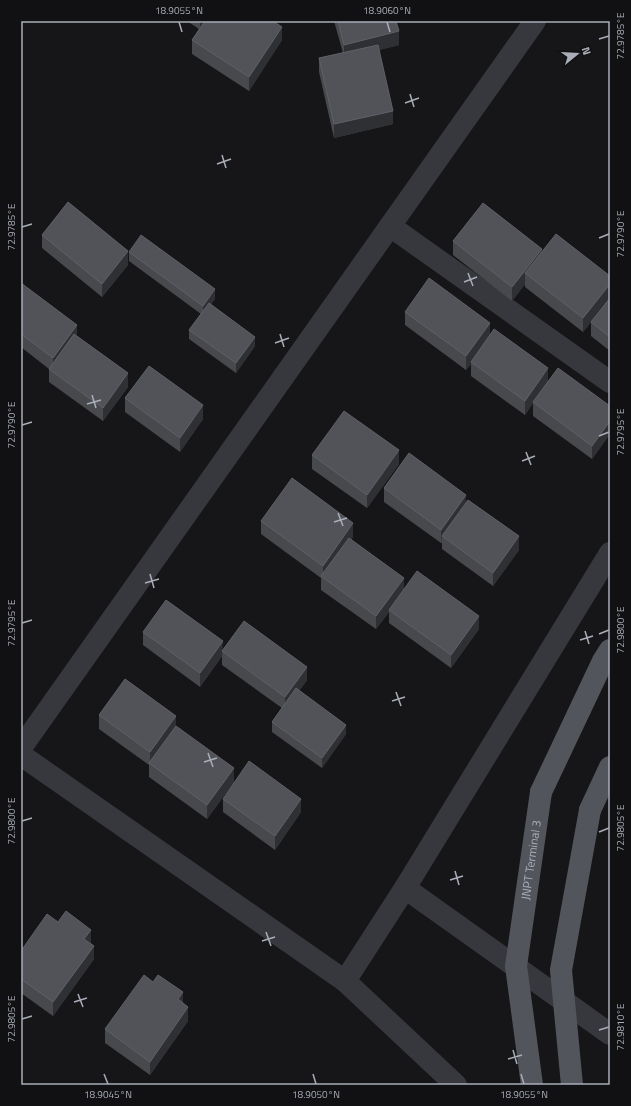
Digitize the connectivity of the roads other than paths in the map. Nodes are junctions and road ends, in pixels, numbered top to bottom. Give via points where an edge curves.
1 (536, 21) edge
2 (390, 226) junction
3 (610, 382) edge
4 (610, 553) edge
5 (610, 650) edge
6 (21, 748) edge
7 (21, 755) edge
8 (610, 767) edge
9 (405, 888) junction
10 (345, 981) junction
11 (610, 1034) edge
12 (456, 1085) edge
13 (532, 1085) edge
14 (572, 1085) edge

1 - 2 street
2 - 3 street
2 - 6 street
4 - 9 street
5 - 13 main road, JNPT Terminal 3, bridge via 541,792 516,966
7 - 10 street
8 - 14 main road, bridge via 590,810 561,970
9 - 10 street
9 - 11 street
10 - 12 street

